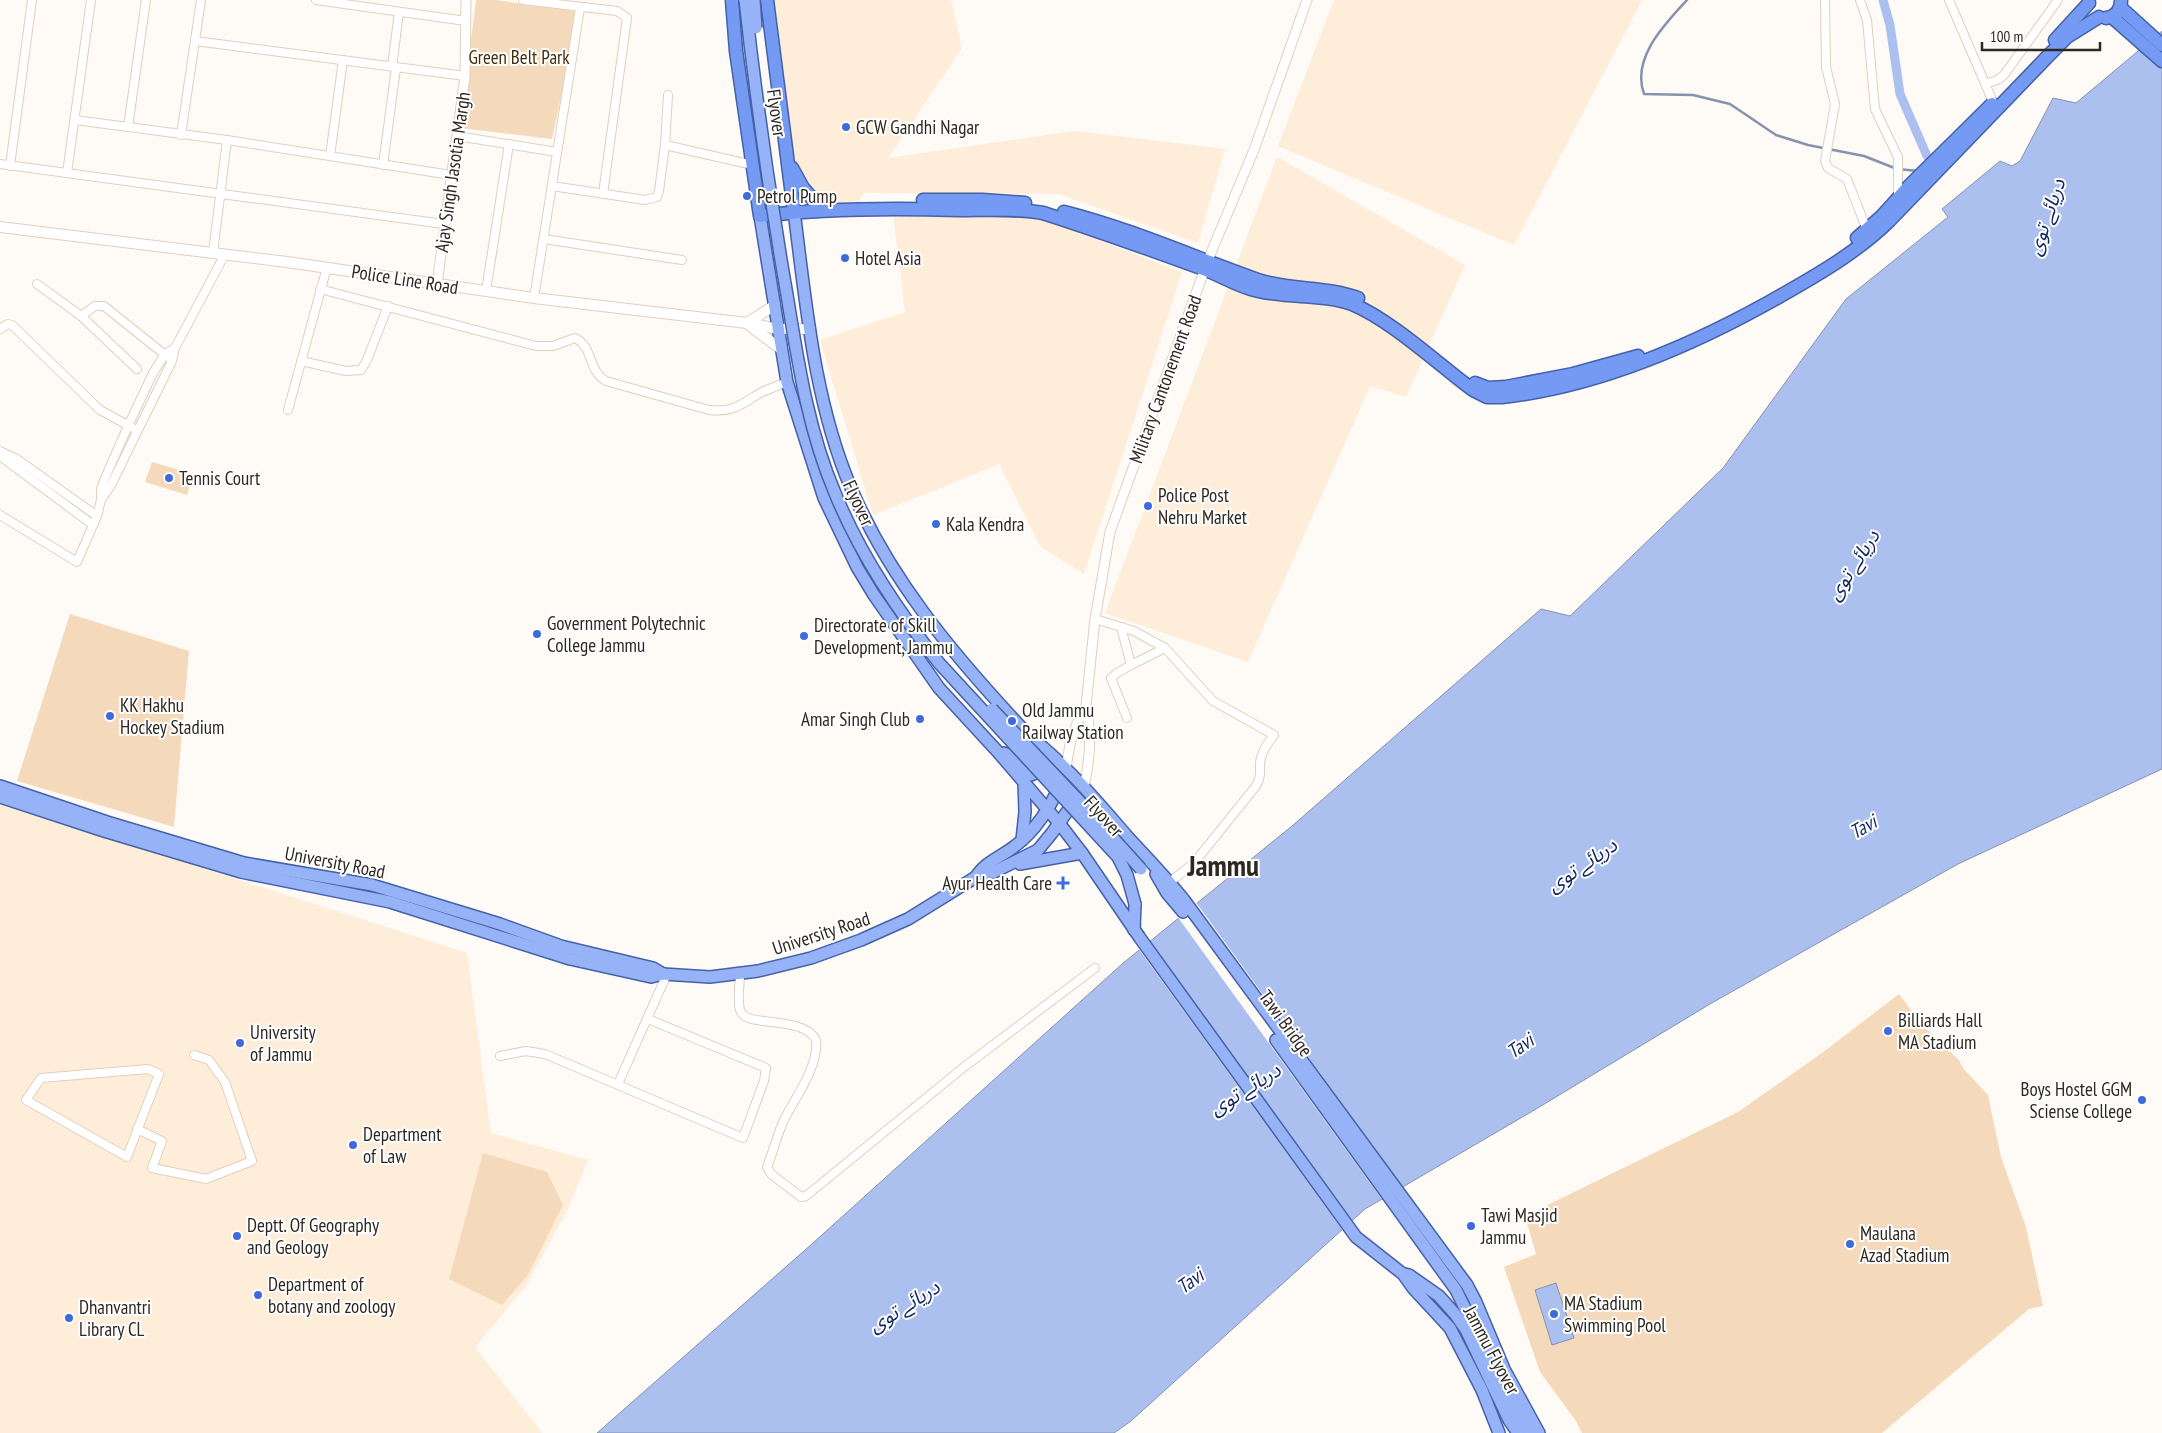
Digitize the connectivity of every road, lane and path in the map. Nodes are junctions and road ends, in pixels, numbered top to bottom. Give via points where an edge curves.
1 (32, 0) edge
2 (92, 0) edge
3 (146, 0) edge
4 (201, 0) edge
5 (316, 0) edge
6 (466, 0) edge
7 (523, 0) edge
8 (732, 0) edge
9 (745, 0) edge
10 (754, 0) edge
11 (767, 0) edge
12 (1307, 0) edge
13 (1825, 0) edge
14 (1860, 0) edge
15 (1949, 0) edge
16 (2058, 0) edge
17 (2089, 1) edge
18 (580, 8) junction
19 (2113, 11) edge
20 (398, 12) junction
21 (466, 21) junction
22 (195, 41) junction
23 (2162, 45) edge
24 (343, 60) junction
25 (2162, 61) edge
26 (394, 67) junction
27 (465, 76) junction
28 (1986, 84) junction
29 (668, 95) dead end
30 (1993, 102) junction
31 (1982, 118) junction
32 (74, 120) junction
33 (128, 127) junction
34 (181, 135) junction
35 (456, 136) junction
36 (227, 140) junction
37 (509, 144) junction
38 (665, 145) junction
39 (557, 152) junction
40 (330, 156) junction
41 (787, 156) junction
42 (0, 164) edge
43 (383, 165) junction
44 (753, 165) junction
45 (10, 166) junction
46 (67, 173) junction
47 (451, 175) junction
48 (552, 186) junction
49 (1914, 188) junction
50 (220, 193) junction
51 (603, 194) junction
52 (1898, 198) junction
53 (817, 204) junction
54 (794, 208) junction
55 (759, 212) junction
56 (444, 224) junction
57 (0, 227) edge
58 (1867, 230) junction
59 (544, 239) junction
60 (213, 253) junction
61 (225, 254) junction
62 (682, 260) dead end
63 (1206, 265) junction
64 (327, 267) junction
65 (38, 284) dead end
66 (437, 284) junction
67 (320, 289) junction
68 (486, 291) junction
69 (534, 298) junction
70 (775, 305) junction
71 (388, 306) junction
72 (81, 316) junction
73 (747, 323) junction
74 (0, 329) edge
75 (779, 329) junction
76 (810, 330) junction
77 (176, 348) junction
78 (782, 350) junction
79 (165, 354) junction
80 (172, 360) junction
81 (301, 361) junction
82 (137, 369) dead end
83 (787, 382) junction
84 (288, 410) dead end
85 (128, 426) junction
86 (137, 430) junction
87 (0, 451) edge
88 (0, 456) edge
89 (101, 500) junction
90 (0, 515) edge
91 (97, 516) junction
92 (93, 525) junction
93 (1095, 619) junction
94 (1121, 627) junction
95 (1165, 648) junction
96 (1131, 665) junction
97 (1086, 706) junction
98 (1127, 718) dead end
99 (1043, 747) junction
100 (998, 752) junction
101 (1066, 768) junction
102 (1024, 782) junction
103 (0, 786) edge
104 (1084, 788) junction
105 (0, 797) edge
106 (1046, 810) junction
107 (1059, 823) junction
108 (1022, 840) junction
109 (1082, 853) junction
110 (1002, 867) junction
111 (976, 878) junction
112 (1168, 888) junction
113 (1137, 934) junction
114 (1095, 968) dead end
115 (665, 974) junction
116 (740, 974) junction
117 (648, 1019) junction
118 (194, 1055) dead end
119 (500, 1056) dead end
120 (618, 1084) junction
121 (137, 1129) junction
122 (1409, 1215) junction
123 (1403, 1274) junction
124 (1498, 1433) edge
125 (1518, 1433) edge
126 (1530, 1433) edge
127 (1539, 1433) edge

1 - 45 street
2 - 32 street
3 - 33 street
4 - 22 street
5 - 20 street
6 - 21 street, Ajay Singh Jasotia Margh
7 - 18 street
8 - 44 highway
9 - 113 main road, Flyover, bridge via 774,218 802,387 818,448 835,494 869,562 914,631 939,663 1118,857 1135,904
10 - 112 main road, Flyover, bridge via 780,218 809,386 824,447 840,491 888,582 944,659 1141,869
11 - 41 highway
12 - 63 street, Military Cantonement Road via 1254,150
13 - 58 street via 1826,67 1835,104 1826,155 1828,168 1850,184
14 - 52 street via 1867,20 1875,109 1898,157
15 - 28 street
16 - 28 street via 2008,71
17 - 19 highway via 2092,13
17 - 30 highway
18 - 39 street
18 - 51 street via 617,12 627,18
19 - 23 highway
19 - 25 highway
19 - 31 highway via 2083,26 2062,43
20 - 21 street
20 - 26 street
21 - 27 street, Ajay Singh Jasotia Margh
22 - 24 street
22 - 34 street
24 - 26 street
24 - 40 street
26 - 27 street
26 - 43 street
27 - 35 street, Ajay Singh Jasotia Margh
28 - 30 street
29 - 38 street
30 - 31 highway
31 - 49 highway
32 - 33 street
32 - 46 street
33 - 34 street
34 - 36 street
35 - 37 street
35 - 47 street, Ajay Singh Jasotia Margh
36 - 40 street
36 - 50 street
37 - 39 street
37 - 68 street
38 - 44 street
38 - 51 street via 657,197 645,200
39 - 48 street
40 - 43 street
41 - 53 highway via 803,188
41 - 54 highway
42 - 45 street
43 - 47 street
44 - 55 highway
45 - 46 street
46 - 50 street
47 - 56 street, Ajay Singh Jasotia Margh
48 - 51 street
48 - 59 street
49 - 52 highway
49 - 63 highway via 1877,233 1846,256 1749,314 1712,333 1619,371 1510,397 1487,397 1473,390 1396,331 1351,304 1262,292
50 - 56 street
50 - 60 street
52 - 58 highway
53 - 54 highway
53 - 63 highway via 921,200 1021,202 1096,220
54 - 55 highway
54 - 63 highway via 1032,211
54 - 76 main road
55 - 70 main road
56 - 66 street, Ajay Singh Jasotia Margh
57 - 60 main road, Police Line Road
58 - 63 highway via 1837,254 1778,289 1673,342 1599,368 1497,388 1479,385 1402,326 1358,298 1333,291 1272,284
59 - 62 street
59 - 69 street
60 - 61 main road, Police Line Road
61 - 64 main road, Police Line Road
61 - 77 street
63 - 93 street, Military Cantonement Road via 1110,532
64 - 66 main road, Police Line Road
64 - 67 street
65 - 72 street
66 - 68 main road, Police Line Road
67 - 71 street
67 - 81 street
68 - 69 main road, Police Line Road
69 - 73 main road, Police Line Road
70 - 73 main road
70 - 75 main road
71 - 81 street via 361,370 346,371
71 - 83 street via 536,346 553,346 575,338 585,347 598,376 710,410 738,408
72 - 79 street via 95,306 104,306
72 - 82 street
73 - 75 main road, Police Line Road
73 - 78 main road
74 - 85 street via 12,325 100,410
75 - 76 main road, Police Line Road
75 - 78 main road
76 - 99 main road via 819,384 835,443 850,487 875,539 897,578 928,620 1019,726
77 - 79 street
77 - 80 street
78 - 83 main road
79 - 80 street
79 - 85 street
80 - 86 street
81 - 84 street
83 - 100 main road via 824,498 857,568 939,688
85 - 86 street
85 - 89 street via 103,484
86 - 89 street
87 - 91 street
88 - 92 street
89 - 91 street
90 - 92 street via 77,562
91 - 92 street
93 - 94 street
93 - 97 street, Military Cantonement Road
94 - 95 street via 1146,636
94 - 96 street
95 - 96 street
95 - 112 street via 1214,701 1274,735 1263,751 1261,775 1256,786 1194,863
96 - 98 street via 1112,678
97 - 101 street, Military Cantonement Road via 1070,744
97 - 104 street via 1091,749
99 - 100 main road via 1047,764 1031,775 1009,755
99 - 101 main road
100 - 102 main road
101 - 104 main road
101 - 106 main road
102 - 106 main road
102 - 108 main road
103 - 115 main road, University Road via 244,863 372,885 562,946 653,968
104 - 107 main road
104 - 112 main road via 1157,866
105 - 115 main road, University Road via 241,872 390,902 570,959 651,977
106 - 107 main road
106 - 108 main road
107 - 109 main road
107 - 110 main road via 1038,850
108 - 111 main road via 985,866
109 - 110 main road
109 - 113 main road
110 - 111 main road
111 - 116 main road, University Road via 908,919 861,940 811,958
112 - 122 main road, Tawi Bridge
113 - 123 main road via 1356,1238
114 - 116 street via 964,1067 802,1197 771,1174 767,1167 783,1123 807,1078 816,1040 805,1028 752,1020 743,1015 740,1010
115 - 116 main road, University Road via 710,977
115 - 117 street
117 - 120 street
117 - 120 street via 765,1066 764,1081 743,1138
118 - 121 street via 209,1060 225,1082 252,1162 206,1179 152,1168 162,1141
119 - 120 street via 532,1050
121 - 121 street via 159,1074 148,1069 41,1078 26,1100 127,1157
122 - 126 main road, Jammu Flyover via 1466,1306 1505,1390
122 - 127 main road via 1471,1293 1504,1369
123 - 124 main road via 1455,1336 1482,1390
123 - 125 main road, Jammu Flyover via 1439,1296 1455,1314

